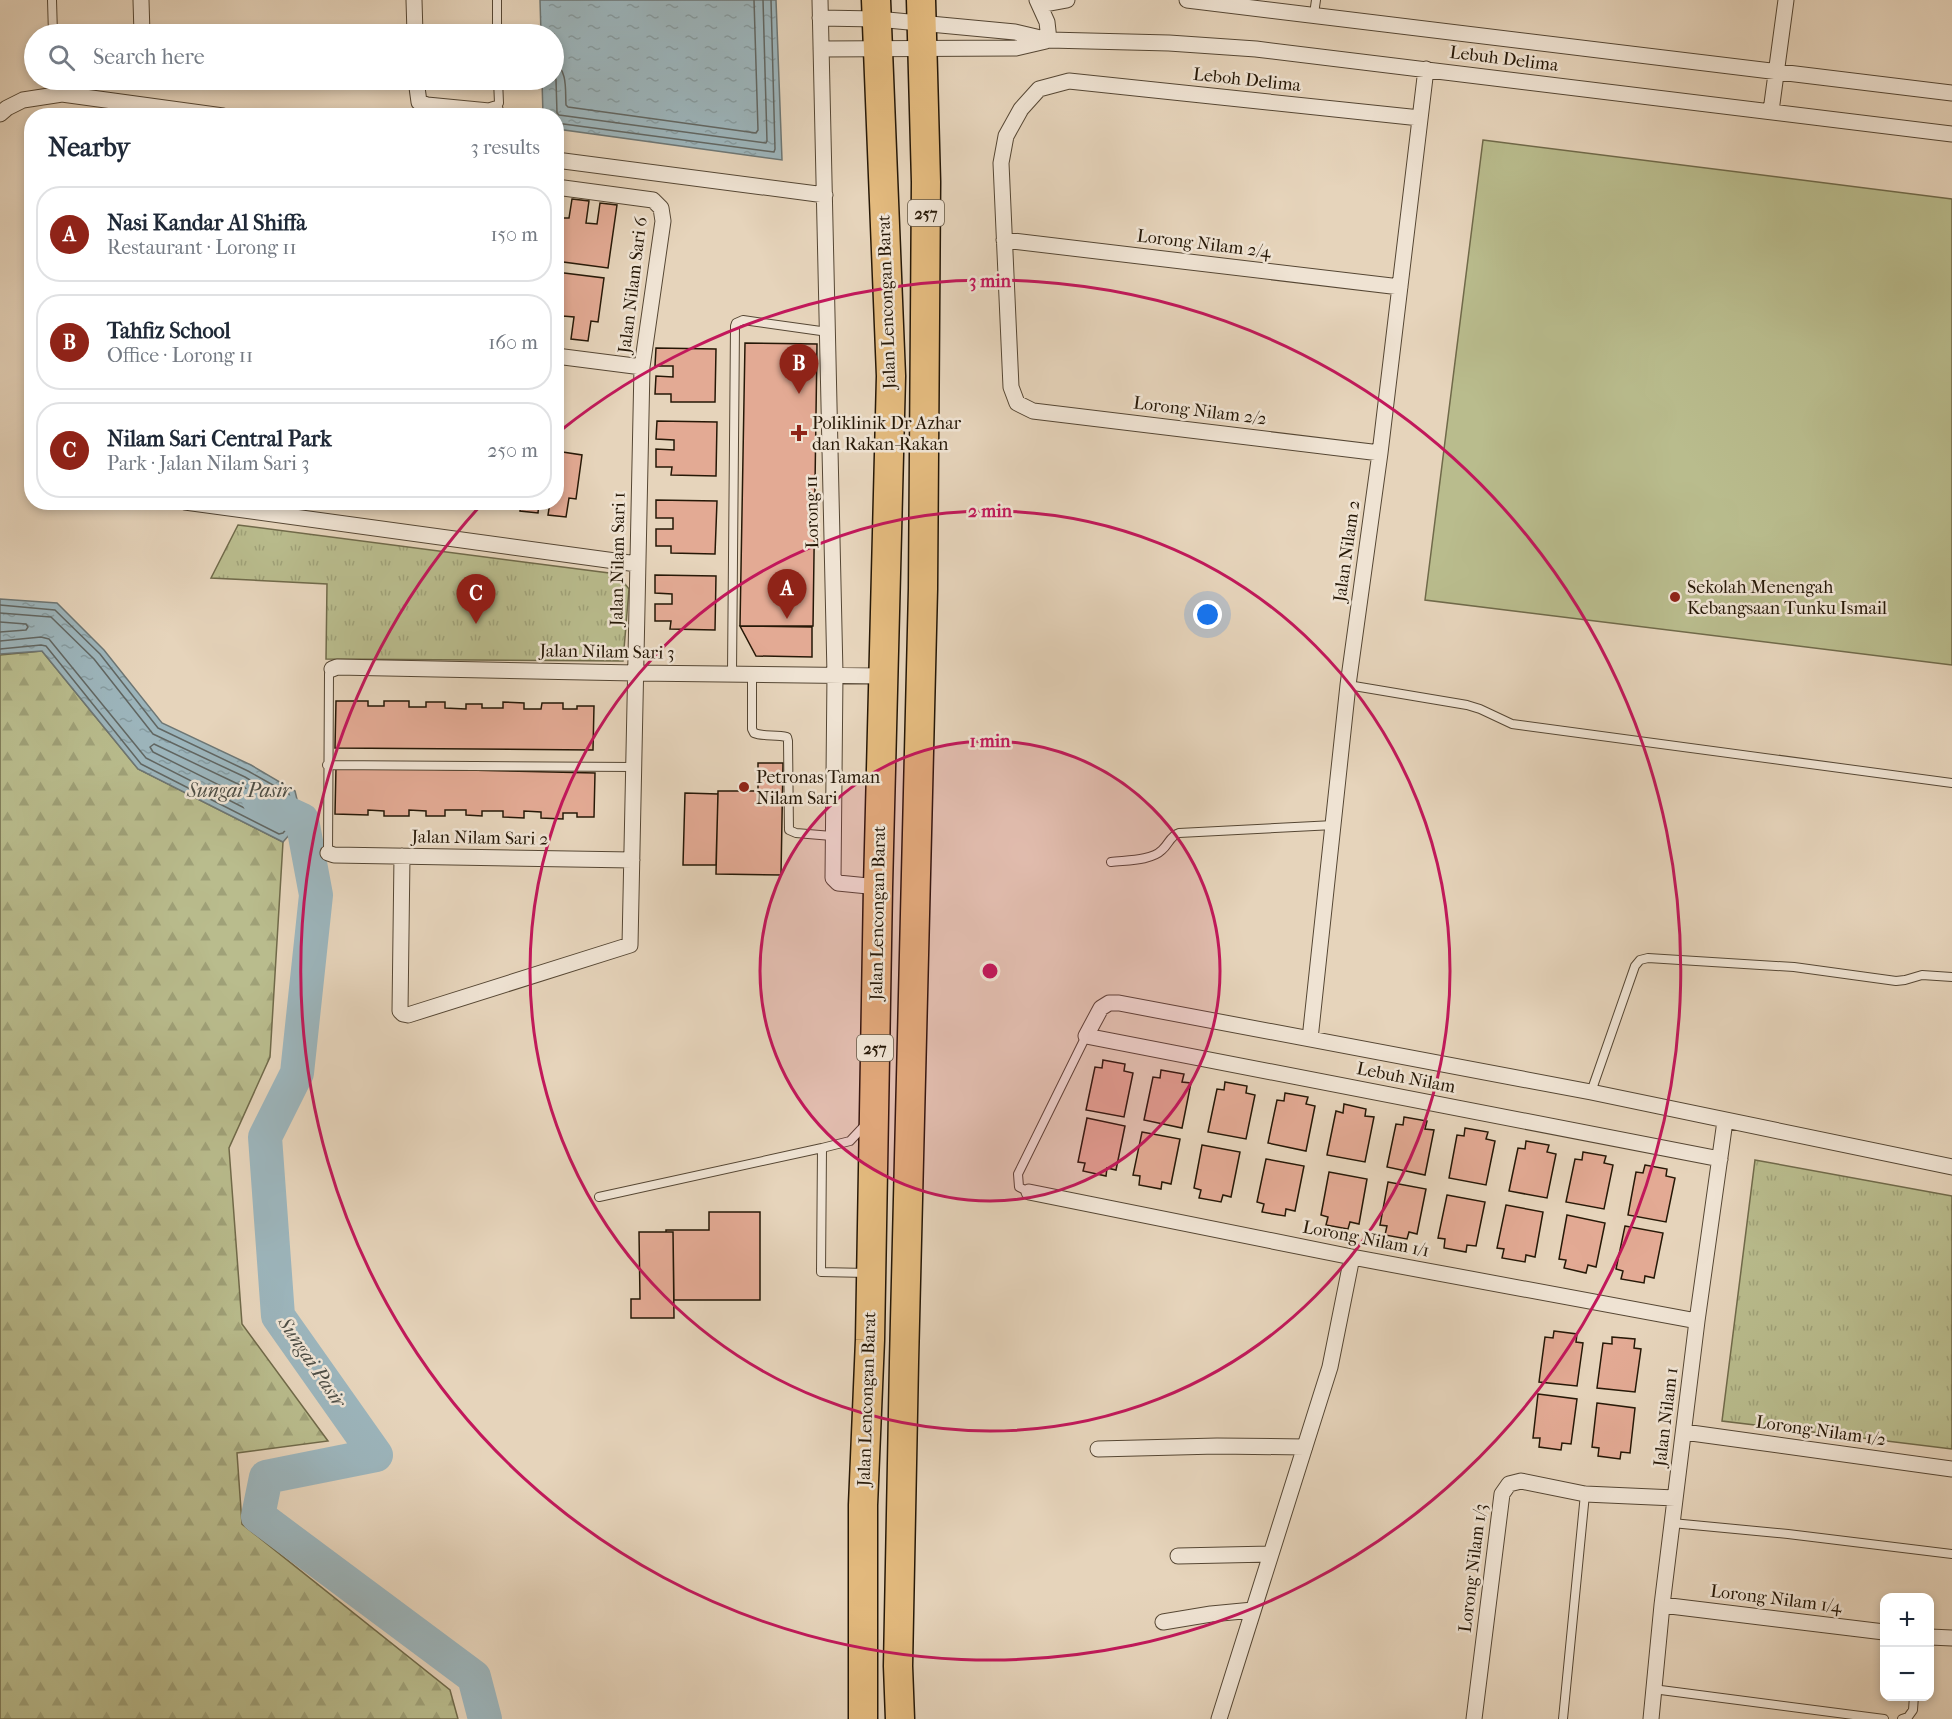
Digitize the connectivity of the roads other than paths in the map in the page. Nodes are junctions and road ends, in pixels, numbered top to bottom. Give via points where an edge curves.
1 (52, 0) edge
2 (141, 0) edge
3 (414, 0) edge
4 (497, 0) edge
5 (820, 0) edge
6 (1067, 0) edge
7 (1187, 0) edge
8 (1786, 0) edge
9 (1038, 2) edge
10 (1315, 7) edge
11 (877, 9) edge
12 (820, 18) junction
13 (53, 24) edge
14 (142, 24) edge
15 (415, 24) edge
16 (497, 24) edge
17 (922, 24) edge
18 (1049, 40) junction
19 (821, 49) junction
20 (878, 49) junction
21 (1426, 69) junction
22 (1776, 71) junction
23 (417, 90) edge
24 (498, 90) edge
25 (1952, 93) edge
26 (164, 108) edge
27 (458, 108) edge
28 (496, 108) edge
29 (1771, 111) junction
30 (0, 114) edge
31 (1420, 118) junction
32 (1952, 134) edge
33 (564, 161) edge
34 (564, 188) edge
35 (825, 195) junction
36 (1004, 240) junction
37 (1400, 287) junction
38 (828, 332) junction
39 (564, 357) edge
40 (642, 367) junction
41 (1380, 453) junction
42 (243, 510) edge
43 (638, 564) junction
44 (332, 669) joint
45 (634, 673) junction
46 (732, 673) junction
47 (752, 673) junction
48 (835, 675) junction
49 (883, 676) junction
50 (1348, 685) junction
51 (327, 765) junction
52 (633, 767) junction
53 (1952, 783) edge
54 (1334, 825) junction
55 (832, 836) junction
56 (328, 853) joint
57 (402, 856) junction
58 (632, 860) junction
59 (1111, 862) dead end
60 (878, 887) junction
61 (1952, 977) edge
62 (1086, 1036) junction
63 (1310, 1039) junction
64 (1591, 1092) junction
65 (874, 1116) junction
66 (1725, 1121) junction
67 (822, 1148) junction
68 (1720, 1159) junction
69 (1952, 1167) edge
70 (1029, 1191) joint
71 (599, 1197) dead end
72 (1352, 1257) junction
73 (871, 1273) junction
74 (1697, 1321) junction
75 (1684, 1432) junction
76 (1305, 1447) junction
77 (1098, 1449) dead end
78 (1952, 1469) edge
79 (1585, 1494) junction
80 (1675, 1498) junction
81 (1672, 1523) junction
82 (1271, 1554) junction
83 (1952, 1554) edge
84 (1178, 1556) dead end
85 (1662, 1605) junction
86 (1253, 1610) junction
87 (1163, 1622) dead end
88 (1880, 1632) edge
89 (1934, 1637) edge
90 (1952, 1638) edge
91 (1653, 1689) junction
92 (1914, 1701) edge
93 (862, 1719) edge
94 (900, 1719) edge
95 (1219, 1719) edge
96 (1474, 1719) edge
97 (1563, 1719) edge
98 (1651, 1719) edge
99 (1884, 1719) edge
100 (1902, 1719) edge

1 - 13 lane
2 - 14 street
3 - 15 street
4 - 16 lane
5 - 12 street, Lorong 11
6 - 9 street
7 - 10 street
8 - 22 street
9 - 18 street via 1047,22
10 - 22 street
11 - 12 street
11 - 17 street
11 - 20 highway, Jalan Lencongan Barat / 257
12 - 19 street, Lorong 11
17 - 18 street, Lebuh Delima via 1015,32
17 - 18 street, Lebuh Delima via 1016,48
17 - 20 street
17 - 94 highway, Jalan Lencongan Barat / 257 via 927,182 923,589 904,1362
18 - 21 street, Lebuh Delima via 1256,49
19 - 20 street
19 - 35 street, Lorong 11
20 - 49 highway, Jalan Lencongan Barat / 257 via 891,376
21 - 29 street, Lebuh Delima
21 - 31 street, Jalan Nilam 2
22 - 25 street
22 - 29 street
23 - 27 street via 419,102
24 - 28 lane
26 - 30 street via 62,94 23,100
29 - 32 street, Lebuh Delima
31 - 36 street, Leboh Delima via 1069,81 1039,89 1006,136 1001,164
31 - 37 street, Jalan Nilam 2
33 - 35 street
34 - 40 street, Jalan Nilam Sari 6 via 653,200 661,208 663,221
35 - 38 street, Lorong 11
36 - 37 street, Lorong Nilam 2/4
36 - 41 street, Lorong Nilam 2/2 via 1011,387 1017,403 1032,411
37 - 41 street, Jalan Nilam 2
38 - 46 lane via 743,320 735,326
38 - 48 street, Lorong 11
39 - 40 street
40 - 43 street, Jalan Nilam Sari 1
41 - 50 street, Jalan Nilam 2
42 - 43 street
43 - 45 street, Jalan Nilam Sari 1
44 - 45 street, Jalan Nilam Sari 3
44 - 51 lane
45 - 46 street, Jalan Nilam Sari 3
45 - 52 street, Jalan Nilam Sari 1
46 - 47 street, Jalan Nilam Sari 3
47 - 48 street, Jalan Nilam Sari 3
47 - 55 lane via 754,733 783,735 788,741 789,830
48 - 49 street, Jalan Nilam Sari 3
48 - 55 street, Lorong 11
49 - 60 highway, Jalan Lencongan Barat / 257
50 - 53 lane via 1467,705 1512,724
50 - 54 street, Jalan Nilam 2
51 - 52 lane
51 - 56 lane
52 - 58 street, Jalan Nilam Sari 1
54 - 59 lane via 1179,833 1161,852
54 - 63 street, Jalan Nilam 2
55 - 60 street, Lorong 11 via 833,879 838,883
56 - 57 street, Jalan Nilam Sari 2
57 - 58 street, Jalan Nilam Sari 2
57 - 58 street, Jalan Nilam Sari 1 via 400,1011 405,1015 630,945
60 - 65 highway, Jalan Lencongan Barat / 257
61 - 64 lane via 1922,975 1896,981 1794,968 1640,960
62 - 63 street via 1101,1008 1119,1003
62 - 68 street, Lebuh Nilam
62 - 70 lane via 1018,1174 1019,1187
63 - 64 street
64 - 66 street
65 - 67 lane via 850,1141
65 - 73 highway, Jalan Lencongan Barat / 257
66 - 68 street, Jalan Nilam 1
66 - 69 street
67 - 71 lane
67 - 73 lane via 821,1272
68 - 74 street, Jalan Nilam 1
70 - 72 street, Lorong Nilam 1/1
72 - 74 street, Lorong Nilam 1/1
72 - 76 street via 1330,1367
73 - 93 highway, Jalan Lencongan Barat / 257 via 863,1505
74 - 75 street, Jalan Nilam 1
75 - 78 street, Lorong Nilam 1/2
75 - 80 street, Jalan Nilam 1
76 - 77 street
76 - 82 street
79 - 80 street, Lorong Nilam 1/3
79 - 96 street, Lorong Nilam 1/3 via 1521,1481 1509,1484 1502,1494
79 - 97 lane
80 - 81 street, Jalan Nilam 1
81 - 83 lane
81 - 85 street, Jalan Nilam 1
82 - 84 street
82 - 86 street
85 - 88 street, Lorong Nilam 1/4
85 - 91 street, Jalan Nilam 1
86 - 87 street
86 - 95 street
89 - 90 street
91 - 98 street, Jalan Nilam 1
91 - 99 lane
92 - 100 lane via 1908,1718

